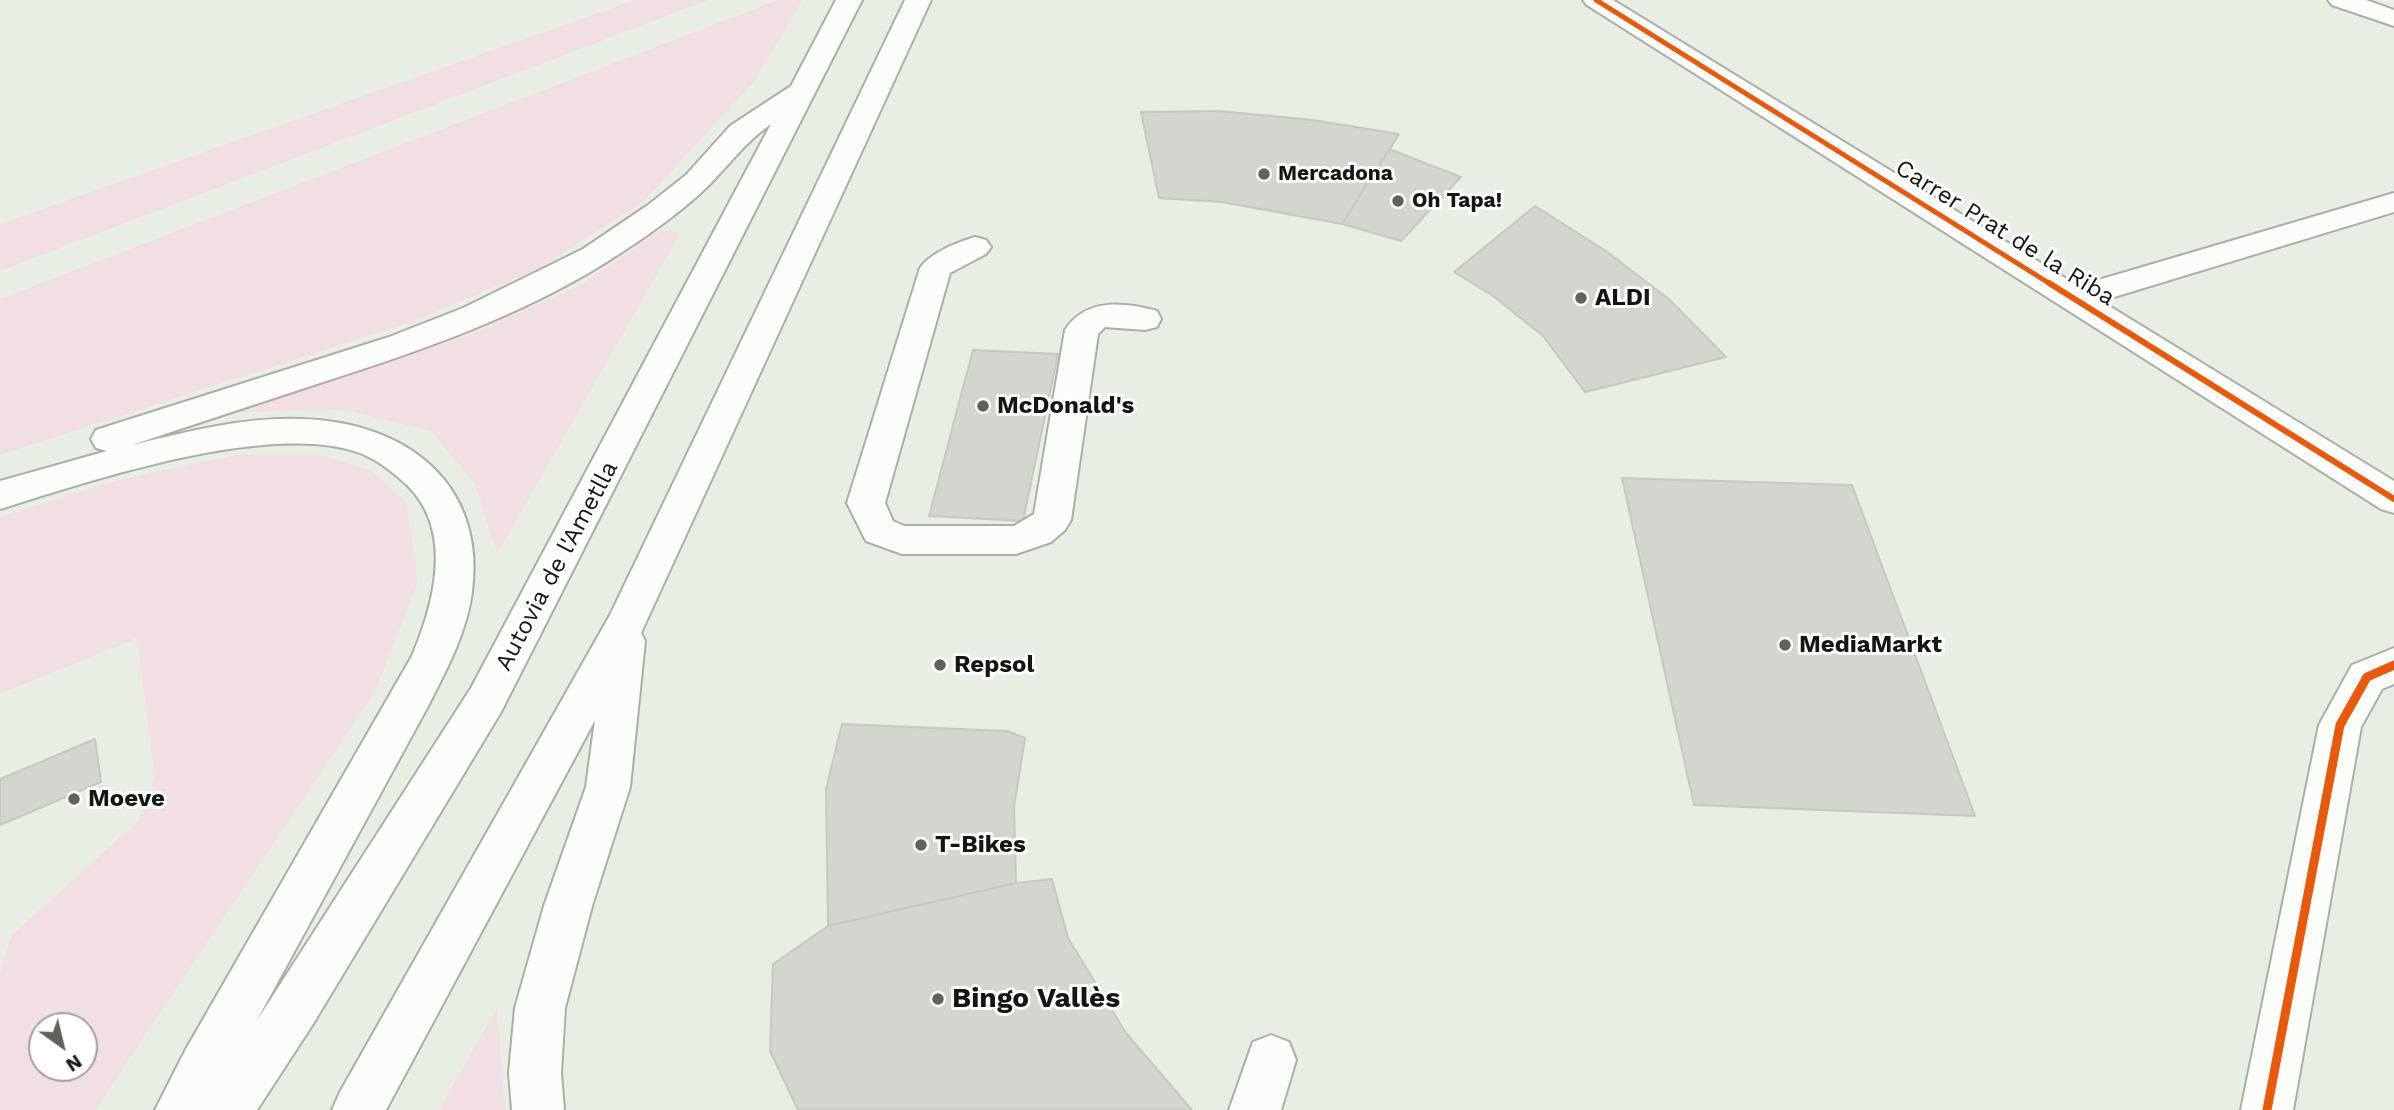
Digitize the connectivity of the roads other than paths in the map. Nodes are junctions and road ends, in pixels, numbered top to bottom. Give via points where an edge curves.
1 (849, 0) edge
2 (918, 0) edge
3 (1596, 0) edge
4 (2341, 0) edge
5 (2394, 18) edge
6 (801, 91) junction
7 (2394, 202) edge
8 (975, 247) dead end
9 (2074, 298) junction
10 (1145, 318) dead end
11 (0, 474) edge
12 (0, 495) edge
13 (2394, 499) edge
14 (627, 621) junction
15 (2394, 664) edge
16 (1271, 1060) dead end
17 (181, 1110) edge
18 (227, 1110) edge
19 (358, 1110) edge
20 (538, 1110) edge
21 (1255, 1110) edge
22 (2267, 1110) edge

1 - 6 main road, Autovia de l'Ametlla
2 - 14 main road
3 - 9 main road, Carrer Prat de la Riba
4 - 5 main road
6 - 11 main road via 740,132 696,181 659,211 594,256 529,291 401,345
6 - 18 main road, Autovia de l'Ametlla via 486,701
7 - 9 main road
8 - 10 main road via 936,268 866,503 878,531 902,540 1016,540 1038,532 1052,520 1082,330 1097,316
9 - 13 main road, Carrer Prat de la Riba
12 - 17 main road via 220,436 273,430 326,433 376,445 416,468 438,496 452,528 456,570 447,616 430,661
14 - 19 main road
14 - 20 main road via 608,786 540,1008 535,1073
15 - 22 main road via 2367,677 2340,725
16 - 21 main road

